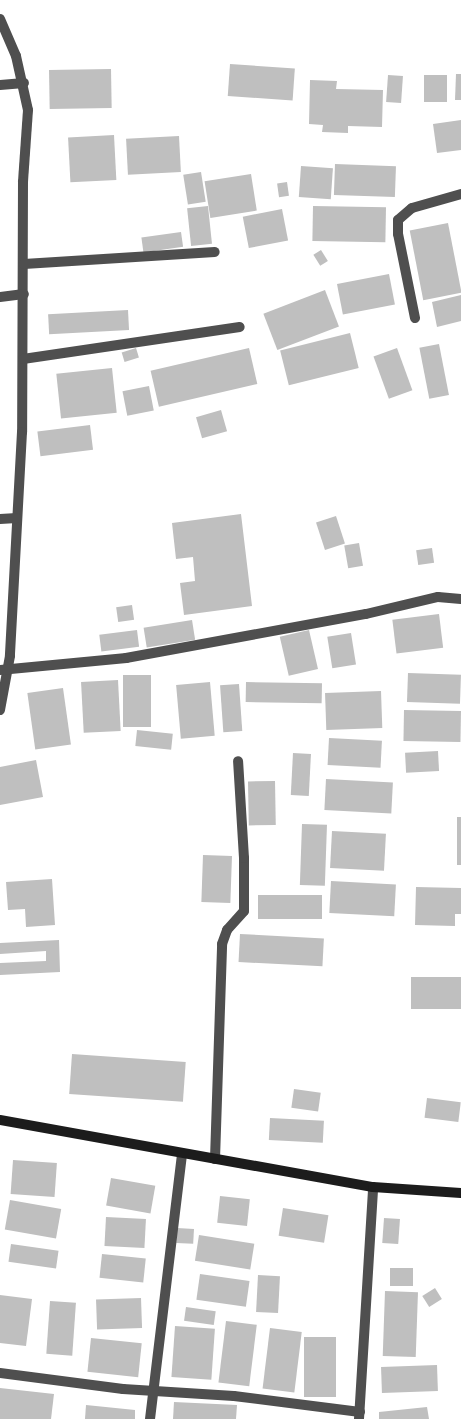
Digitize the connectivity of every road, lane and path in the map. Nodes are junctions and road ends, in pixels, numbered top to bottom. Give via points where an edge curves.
1 (0, 19) edge
2 (24, 83) junction
3 (0, 85) edge
4 (461, 194) edge
5 (215, 252) dead end
6 (24, 264) junction
7 (24, 294) junction
8 (0, 297) edge
9 (415, 318) dead end
10 (240, 327) dead end
11 (23, 359) junction
12 (17, 518) junction
13 (0, 519) edge
14 (461, 600) edge
15 (4, 670) edge
16 (0, 710) edge
17 (238, 761) dead end
18 (0, 1120) edge
19 (182, 1155) junction
20 (215, 1159) junction
21 (373, 1188) junction
22 (461, 1193) edge
23 (0, 1373) edge
24 (152, 1391) junction
25 (359, 1415) edge
26 (150, 1419) edge

1 - 2 street
2 - 3 street
2 - 6 street via 28,110 22,182
4 - 9 street via 412,208 398,220
5 - 6 street
6 - 7 street
7 - 8 street
7 - 11 street
10 - 11 street
11 - 12 street
12 - 13 street
12 - 15 street
14 - 15 street via 438,597 357,616 126,658
15 - 16 street
17 - 20 street via 244,911 227,930 222,944
18 - 19 street
19 - 20 street
19 - 24 street
20 - 21 street
21 - 22 street
21 - 25 street
23 - 24 street
24 - 25 street via 234,1396
24 - 26 street

